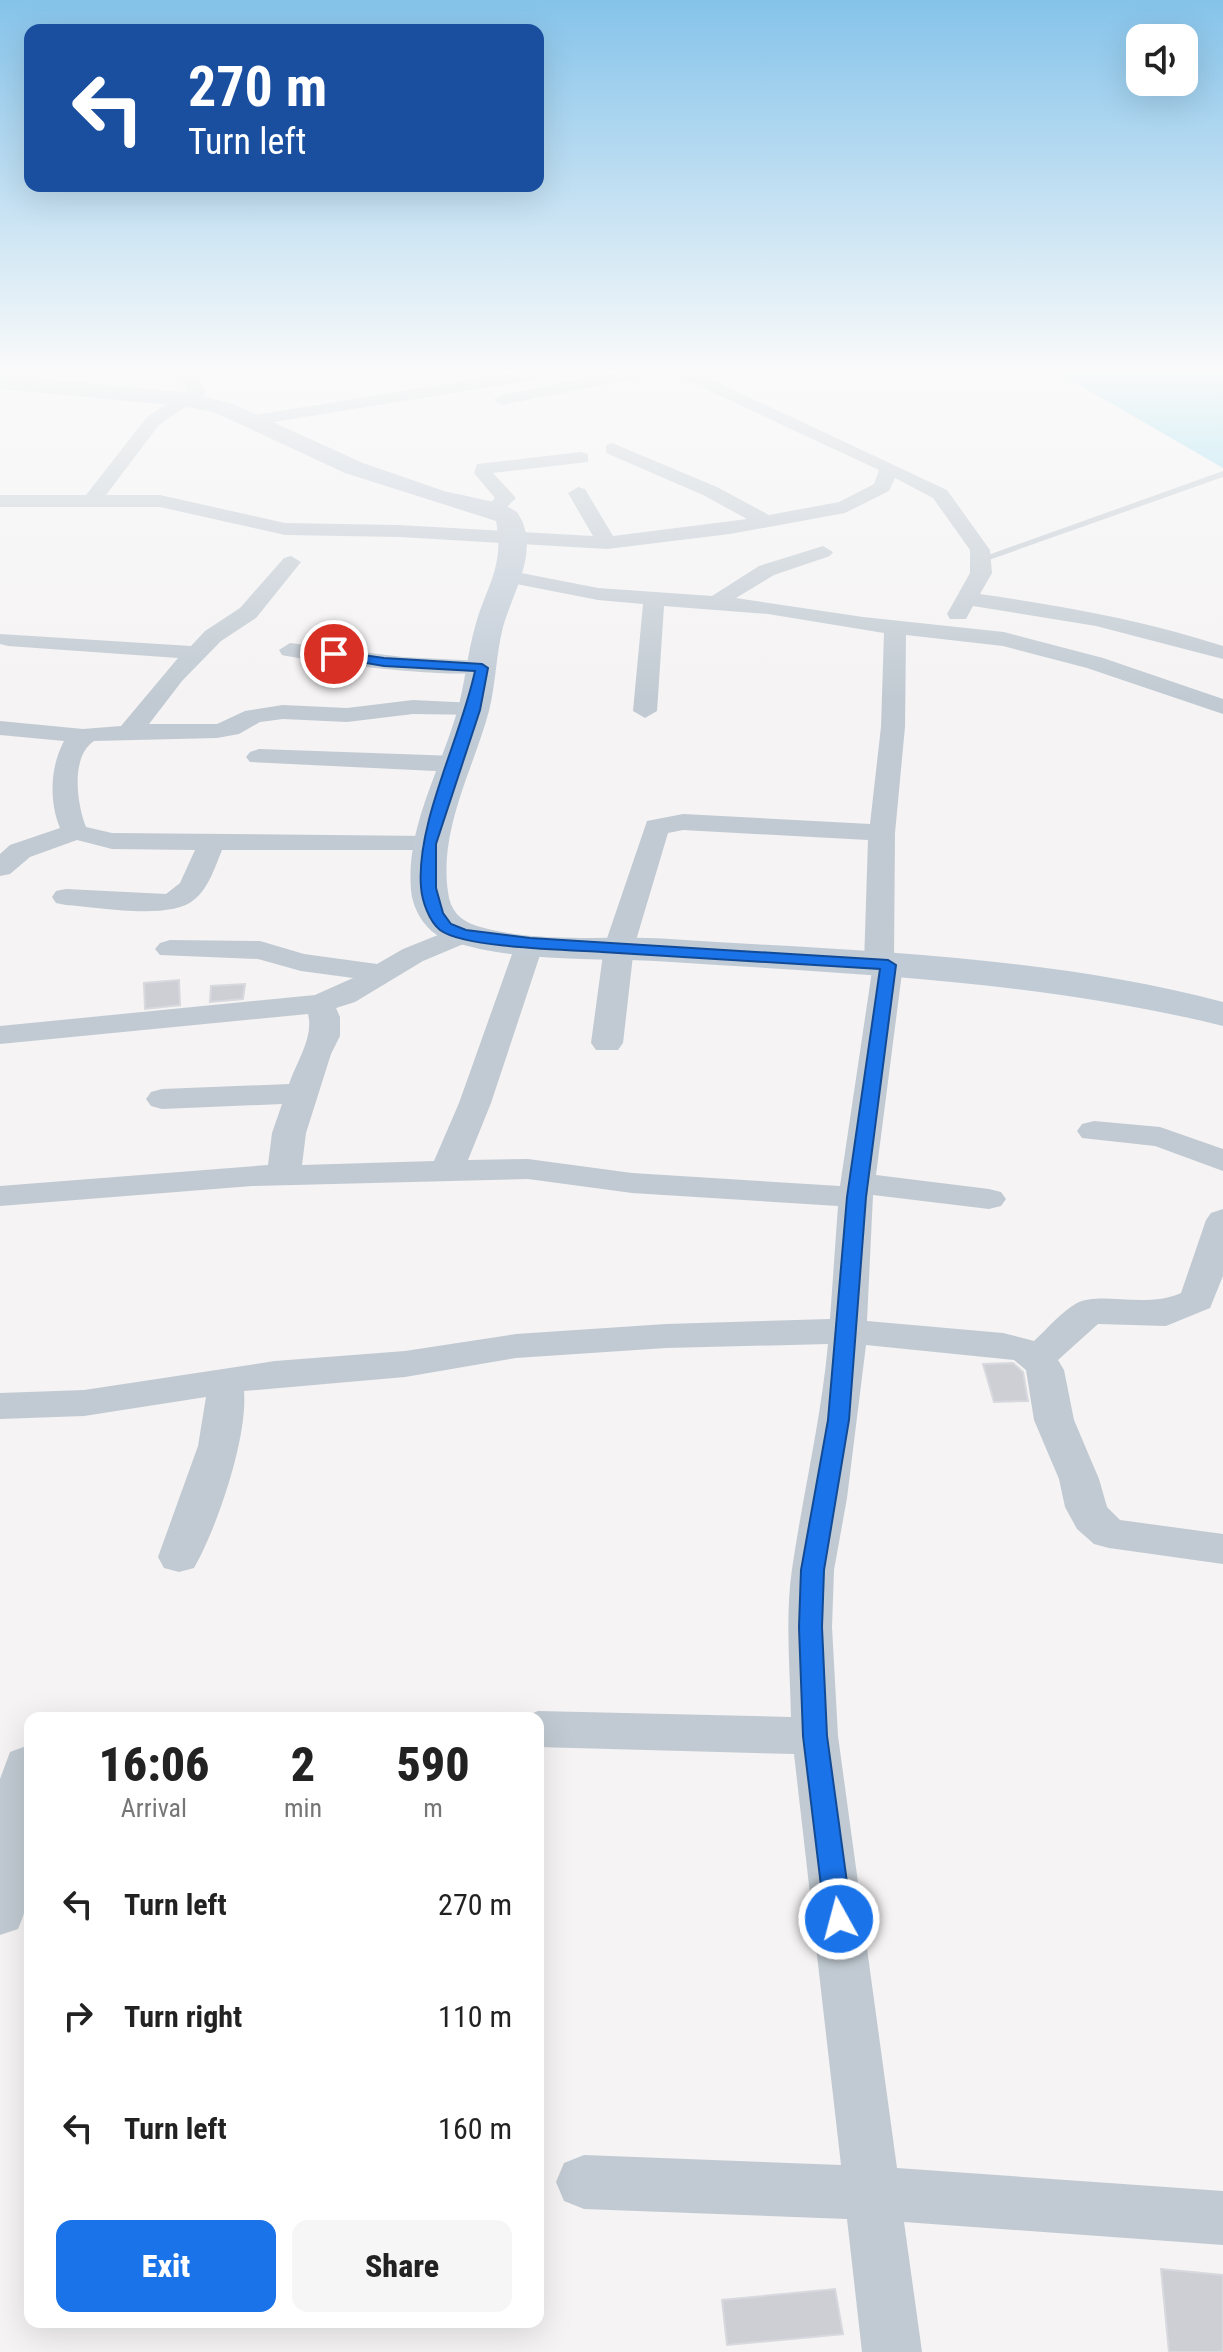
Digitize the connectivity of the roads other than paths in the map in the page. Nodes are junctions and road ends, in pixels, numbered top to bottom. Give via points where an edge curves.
1 (109, 479) edge
2 (385, 479) edge
3 (488, 479) edge
4 (681, 479) edge
5 (885, 479) edge
6 (910, 479) edge
7 (1210, 479) edge
8 (578, 493) dead end
9 (0, 501) edge
10 (92, 501) junction
11 (494, 509) junction
12 (767, 522) junction
13 (513, 537) junction
14 (607, 543) junction
15 (823, 552) dead end
16 (982, 559) junction
17 (291, 562) dead end
18 (511, 577) junction
19 (654, 598) junction
20 (968, 599) junction
21 (717, 603) junction
22 (895, 628) junction
23 (947, 631) junction
24 (8, 639) dead end
25 (290, 650) dead end
26 (196, 653) junction
27 (1220, 653) dead end
28 (482, 668) junction
29 (1223, 707) edge
30 (474, 710) junction
31 (645, 711) dead end
32 (0, 728) edge
33 (128, 732) junction
34 (84, 736) junction
35 (259, 757) dead end
36 (456, 764) junction
37 (75, 832) junction
38 (882, 833) junction
39 (212, 842) junction
40 (429, 844) junction
41 (0, 868) edge
42 (66, 897) dead end
43 (463, 934) junction
44 (530, 943) junction
45 (619, 947) junction
46 (170, 949) dead end
47 (883, 965) junction
48 (377, 973) junction
49 (318, 1004) junction
50 (1223, 1014) edge
51 (0, 1035) edge
52 (607, 1043) dead end
53 (302, 1093) junction
54 (162, 1099) dead end
55 (1094, 1131) dead end
56 (1223, 1161) edge
57 (446, 1173) junction
58 (284, 1176) junction
59 (857, 1190) junction
60 (0, 1196) edge
61 (989, 1199) dead end
62 (1223, 1220) edge
63 (847, 1331) junction
64 (1038, 1358) junction
65 (224, 1381) junction
66 (0, 1406) edge
67 (1223, 1549) edge
68 (179, 1557) dead end
69 (544, 1729) edge
70 (815, 1736) junction
71 (19, 1766) edge
72 (0, 1914) edge
73 (584, 2182) dead end
74 (874, 2193) junction
75 (1223, 2218) edge
76 (892, 2352) edge

1 - 10 street
2 - 11 main road
3 - 11 street via 506,498
4 - 12 street
5 - 12 street via 882,487 858,502
6 - 16 street via 940,494
7 - 16 lane
8 - 14 street
9 - 10 street
10 - 13 street via 160,501 285,529
11 - 13 main road via 508,517
12 - 14 street
13 - 14 street
13 - 18 main road
15 - 21 street via 766,568
16 - 20 street via 978,584
17 - 26 street via 248,613
18 - 19 street via 598,594
18 - 28 main road via 489,628
19 - 21 street
19 - 31 street
20 - 23 street
20 - 27 street via 1125,625
21 - 22 street
22 - 23 street
22 - 38 street via 893,727
23 - 29 street via 1045,648
24 - 26 street
25 - 28 street
26 - 33 street
28 - 30 main road
30 - 33 street via 283,712 254,716 217,731
30 - 36 main road
32 - 34 street
33 - 34 street
34 - 37 street via 73,747 66,768 69,823
35 - 36 street
36 - 40 main road
37 - 39 street via 112,841
37 - 41 street via 20,851
38 - 45 street via 660,824 652,832
38 - 47 street
39 - 40 street
39 - 42 street via 188,895 179,900
40 - 43 main road via 435,913 446,927
43 - 44 main road
43 - 48 street
44 - 45 main road
44 - 57 street
45 - 47 main road
45 - 52 street
46 - 48 street via 260,950
47 - 50 main road via 1128,991
47 - 59 street
48 - 49 street via 344,996
49 - 51 street
49 - 53 street via 325,1017 325,1036
53 - 54 street
53 - 58 street via 285,1147
55 - 56 street via 1160,1137
57 - 58 street
57 - 59 street via 528,1169 632,1183
58 - 60 street
59 - 61 street
59 - 63 street
62 - 64 street via 1197,1300 1166,1314 1089,1312
63 - 64 street via 1003,1345
63 - 65 street via 516,1346 405,1364
63 - 70 street via 813,1570
64 - 67 street via 1054,1420 1092,1519 1109,1533
65 - 66 street via 84,1403
65 - 68 street via 223,1426
69 - 70 street
70 - 74 street
71 - 72 street
73 - 74 street
74 - 75 street
74 - 76 street

